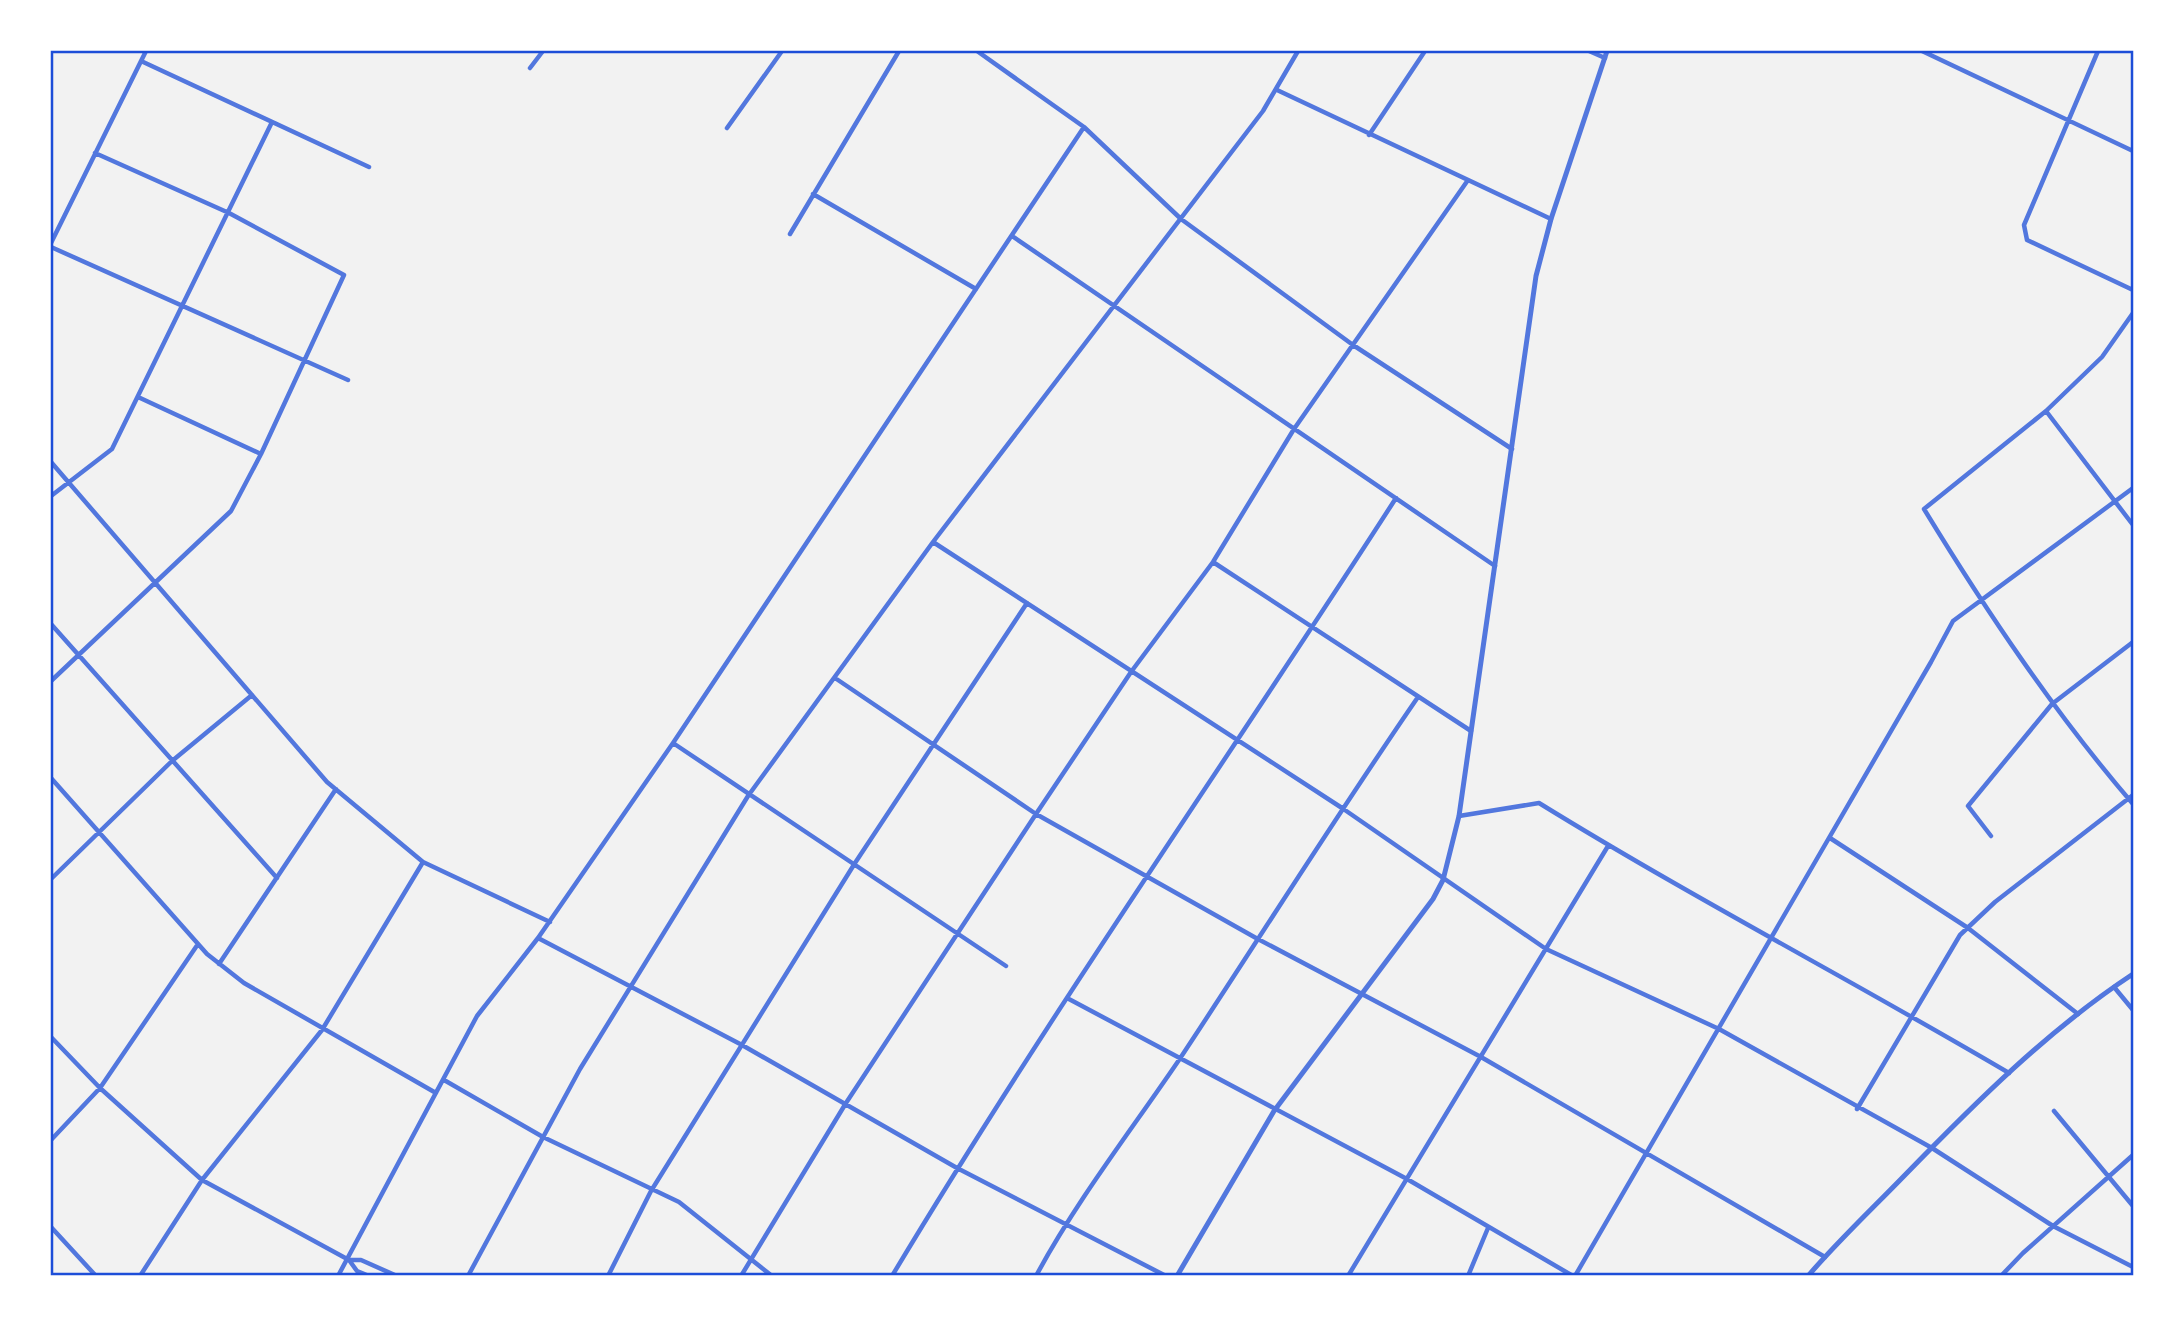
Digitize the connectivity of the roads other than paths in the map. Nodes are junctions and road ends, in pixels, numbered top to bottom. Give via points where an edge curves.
1 (146, 51) edge
2 (543, 51) edge
3 (782, 51) edge
4 (898, 51) edge
5 (976, 51) edge
6 (1297, 51) edge
7 (1425, 51) edge
8 (1589, 51) edge
9 (1607, 51) edge
10 (1922, 51) edge
11 (2098, 51) edge
12 (1605, 58) junction
13 (141, 61) junction
14 (530, 68) dead end
15 (1277, 90) junction
16 (2069, 119) junction
17 (272, 122) junction
18 (1084, 127) junction
19 (727, 128) dead end
20 (1369, 135) junction
21 (2133, 151) edge
22 (95, 153) junction
23 (369, 167) dead end
24 (1468, 180) junction
25 (813, 194) junction
26 (229, 213) junction
27 (1181, 219) junction
28 (1551, 219) junction
29 (790, 234) dead end
30 (1012, 236) junction
31 (51, 245) edge
32 (976, 289) junction
33 (2133, 290) edge
34 (1114, 304) junction
35 (182, 307) junction
36 (2133, 313) edge
37 (1353, 345) junction
38 (305, 359) junction
39 (348, 380) dead end
40 (138, 397) junction
41 (2046, 411) junction
42 (1294, 429) junction
43 (1513, 450) junction
44 (261, 454) junction
45 (51, 462) edge
46 (69, 484) junction
47 (2133, 488) edge
48 (51, 496) edge
49 (1396, 498) junction
50 (2114, 502) junction
51 (2133, 525) edge
52 (933, 542) junction
53 (1213, 562) junction
54 (1496, 566) junction
55 (155, 583) junction
56 (1980, 600) junction
57 (1027, 603) junction
58 (51, 624) edge
59 (1313, 627) junction
60 (2133, 642) edge
61 (80, 656) junction
62 (1131, 672) junction
63 (835, 678) junction
64 (51, 681) edge
65 (252, 695) junction
66 (1418, 697) junction
67 (2052, 704) junction
68 (1471, 731) junction
69 (1237, 741) junction
70 (673, 743) junction
71 (933, 744) junction
72 (172, 761) junction
73 (51, 778) edge
74 (336, 789) junction
75 (748, 796) junction
76 (2131, 797) edge
77 (2133, 804) edge
78 (1342, 808) junction
79 (1036, 814) junction
80 (1459, 816) junction
81 (99, 832) junction
82 (1991, 836) dead end
83 (1829, 838) junction
84 (1608, 846) junction
85 (423, 862) junction
86 (855, 863) junction
87 (1148, 876) junction
88 (277, 878) junction
89 (51, 879) edge
90 (1443, 880) junction
91 (550, 922) junction
92 (1968, 928) junction
93 (957, 935) junction
94 (1773, 936) junction
95 (538, 938) junction
96 (1256, 939) junction
97 (198, 944) junction
98 (1546, 949) junction
99 (219, 964) junction
100 (1006, 966) dead end
101 (2133, 974) edge
102 (2114, 986) junction
103 (630, 988) junction
104 (1362, 996) junction
105 (1067, 998) junction
106 (2133, 1010) edge
107 (2078, 1014) junction
108 (1912, 1016) junction
109 (325, 1026) junction
110 (1719, 1029) junction
111 (51, 1037) edge
112 (734, 1044) dead end
113 (742, 1045) junction
114 (747, 1051) dead end
115 (1480, 1057) junction
116 (1179, 1059) junction
117 (2009, 1073) junction
118 (443, 1080) junction
119 (100, 1087) junction
120 (436, 1093) junction
121 (846, 1104) junction
122 (1857, 1109) junction
123 (1274, 1111) junction
124 (2054, 1111) dead end
125 (543, 1137) junction
126 (51, 1140) edge
127 (1932, 1148) junction
128 (1647, 1154) junction
129 (2133, 1156) edge
130 (957, 1168) junction
131 (2108, 1177) junction
132 (1407, 1179) junction
133 (202, 1180) junction
134 (651, 1191) junction
135 (2133, 1206) edge
136 (1065, 1222) junction
137 (2053, 1226) junction
138 (51, 1227) edge
139 (1488, 1228) junction
140 (1825, 1257) junction
141 (751, 1259) junction
142 (349, 1260) junction
143 (2133, 1268) edge
144 (96, 1276) edge
145 (141, 1276) edge
146 (338, 1276) edge
147 (369, 1276) edge
148 (397, 1276) edge
149 (468, 1276) edge
150 (608, 1276) edge
151 (741, 1276) edge
152 (772, 1276) edge
153 (892, 1276) edge
154 (1036, 1276) edge
155 (1166, 1276) edge
156 (1177, 1276) edge
157 (1348, 1276) edge
158 (1468, 1276) edge
159 (1574, 1276) edge
160 (1808, 1276) edge
161 (2001, 1276) edge

1 - 13 street
2 - 14 street
3 - 19 street
4 - 25 street
5 - 18 street
6 - 15 street
7 - 20 street
8 - 12 street
9 - 12 street
10 - 16 street
11 - 16 street
12 - 28 street
13 - 17 street
13 - 22 street
15 - 20 street
15 - 27 street
16 - 21 street
16 - 33 street via 2024,225 2027,240
17 - 23 street
17 - 26 street
18 - 27 street
18 - 30 street
20 - 24 street
22 - 26 street
22 - 31 street
24 - 28 street
24 - 37 street
25 - 29 street
25 - 32 street
26 - 35 street
26 - 38 street via 344,275
27 - 34 street
27 - 37 street
28 - 43 street via 1536,276
30 - 32 street
30 - 34 street
31 - 35 street
32 - 70 street
34 - 42 street
34 - 52 street
35 - 38 street
35 - 40 street
36 - 41 street via 2102,357
37 - 42 street
37 - 43 street
38 - 39 street
38 - 44 street
40 - 44 street
40 - 46 street via 112,449
41 - 50 street
41 - 56 street via 1924,509
42 - 49 street
42 - 53 street
43 - 54 street
44 - 55 street via 222,521
45 - 46 street
46 - 48 street
46 - 55 street
47 - 50 street
49 - 54 street
49 - 59 street
50 - 51 street
50 - 56 street
52 - 57 street
52 - 63 street
53 - 59 street
53 - 62 street
54 - 68 street
55 - 61 street
55 - 65 street
56 - 67 street
56 - 83 street via 1953,621
57 - 62 street
57 - 71 street
58 - 61 street
59 - 66 street
59 - 69 street
60 - 67 street
61 - 64 street
61 - 72 street
62 - 69 street
62 - 79 street
63 - 71 street
63 - 75 street
65 - 72 street
65 - 74 street
66 - 68 street
66 - 78 street
67 - 76 street
67 - 82 street via 1968,806
68 - 80 street
69 - 78 street
69 - 87 street
70 - 75 street
70 - 91 street
71 - 79 street
71 - 86 street
72 - 81 street
72 - 88 street
73 - 81 street
74 - 85 street
74 - 88 street
75 - 86 street
75 - 103 street
76 - 77 street
76 - 92 street
78 - 90 street
78 - 96 street
79 - 87 street
79 - 93 street
80 - 84 street via 1539,803
80 - 90 street
81 - 89 street
81 - 97 street
83 - 92 street
83 - 94 street
84 - 94 street
84 - 98 street
85 - 91 street
85 - 109 street
86 - 93 street
86 - 113 street
87 - 96 street
87 - 105 street
88 - 99 street
90 - 98 street
90 - 104 street
91 - 95 street
92 - 107 street
92 - 108 street via 1959,935
93 - 100 street
93 - 121 street
94 - 108 street
94 - 110 street
95 - 103 street
95 - 118 street via 477,1016
96 - 104 street
96 - 116 street
97 - 99 street
97 - 119 street
98 - 110 street
98 - 115 street
99 - 109 street via 244,983
101 - 102 street
102 - 106 street
102 - 107 street
103 - 113 street
103 - 125 street
104 - 115 street
104 - 123 street
105 - 116 street
105 - 130 street
107 - 117 street
108 - 117 street
108 - 122 street
109 - 120 street
109 - 133 street
110 - 122 street
110 - 128 street
111 - 119 street
112 - 114 street
113 - 121 street
113 - 134 street
115 - 128 street
115 - 132 street
116 - 123 street
116 - 136 street
117 - 127 street
118 - 120 street
118 - 125 street
119 - 126 street
119 - 133 street
120 - 142 street
121 - 130 street
121 - 141 street
122 - 127 street
123 - 132 street
123 - 156 street
124 - 131 street
125 - 134 street
125 - 149 street
127 - 137 street
127 - 140 street
128 - 140 street
128 - 159 street
129 - 131 street
130 - 136 street
130 - 153 street
131 - 135 street
131 - 137 street
132 - 139 street
132 - 157 street
133 - 142 street
133 - 145 street
134 - 141 street via 679,1202
134 - 150 street
136 - 154 street
136 - 155 street
137 - 143 street
137 - 161 street
138 - 144 street
139 - 158 street
139 - 159 street
140 - 160 street
141 - 151 street
141 - 152 street
142 - 146 street
142 - 147 street via 357,1271
142 - 148 street via 361,1260

